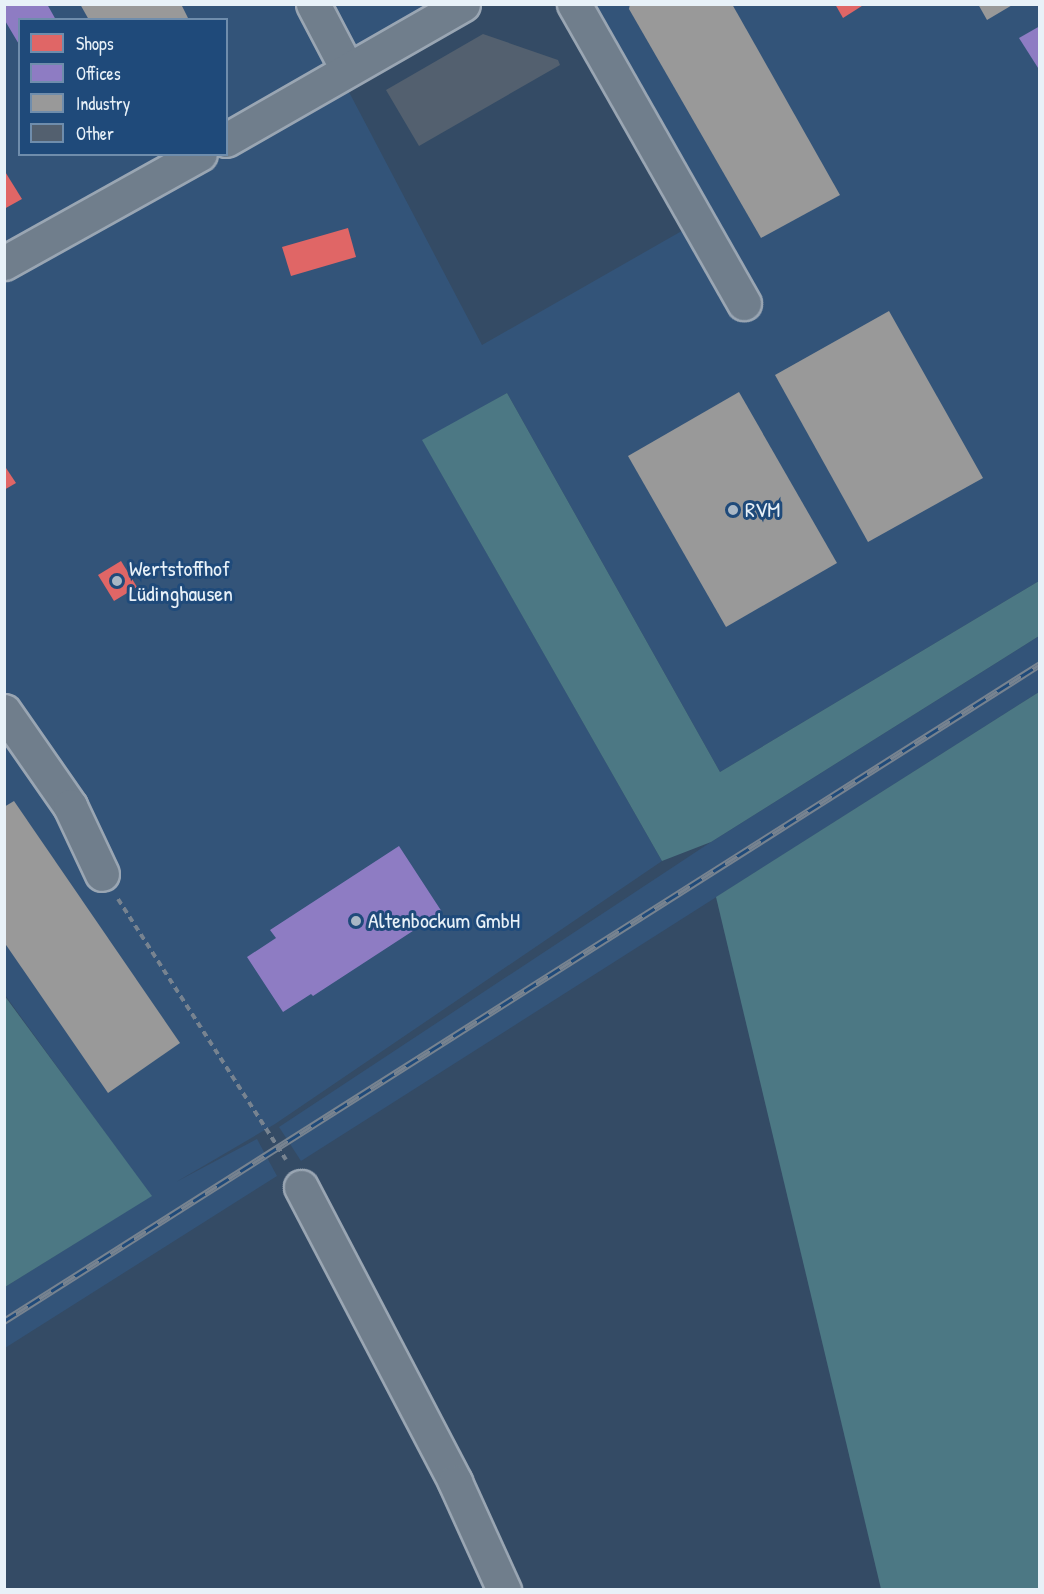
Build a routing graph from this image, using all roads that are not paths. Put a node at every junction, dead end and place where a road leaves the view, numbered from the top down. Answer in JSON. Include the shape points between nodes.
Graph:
{"nodes":[{"id":1,"x":313,"y":4,"type":"edge"},
{"id":2,"x":463,"y":4,"type":"edge"},
{"id":3,"x":574,"y":4,"type":"edge"},
{"id":4,"x":347,"y":69,"type":"junction"},
{"id":5,"x":228,"y":139,"type":"edge"},
{"id":6,"x":196,"y":156,"type":"edge"},
{"id":7,"x":4,"y":263,"type":"edge"},
{"id":8,"x":744,"y":303,"type":"dead end"},
{"id":9,"x":4,"y":711,"type":"edge"},
{"id":10,"x":102,"y":874,"type":"road end"},
{"id":11,"x":301,"y":1187,"type":"dead end"},
{"id":12,"x":504,"y":1590,"type":"edge"}],
"edges":[{"from":1,"to":4,"type":"street"},
{"from":2,"to":4,"type":"street"},
{"from":3,"to":8,"type":"street"},
{"from":4,"to":5,"type":"street"},
{"from":6,"to":7,"type":"street"},
{"from":9,"to":10,"type":"street","via":[[69,806]]},
{"from":11,"to":12,"type":"street","via":[[455,1482]]}]}
